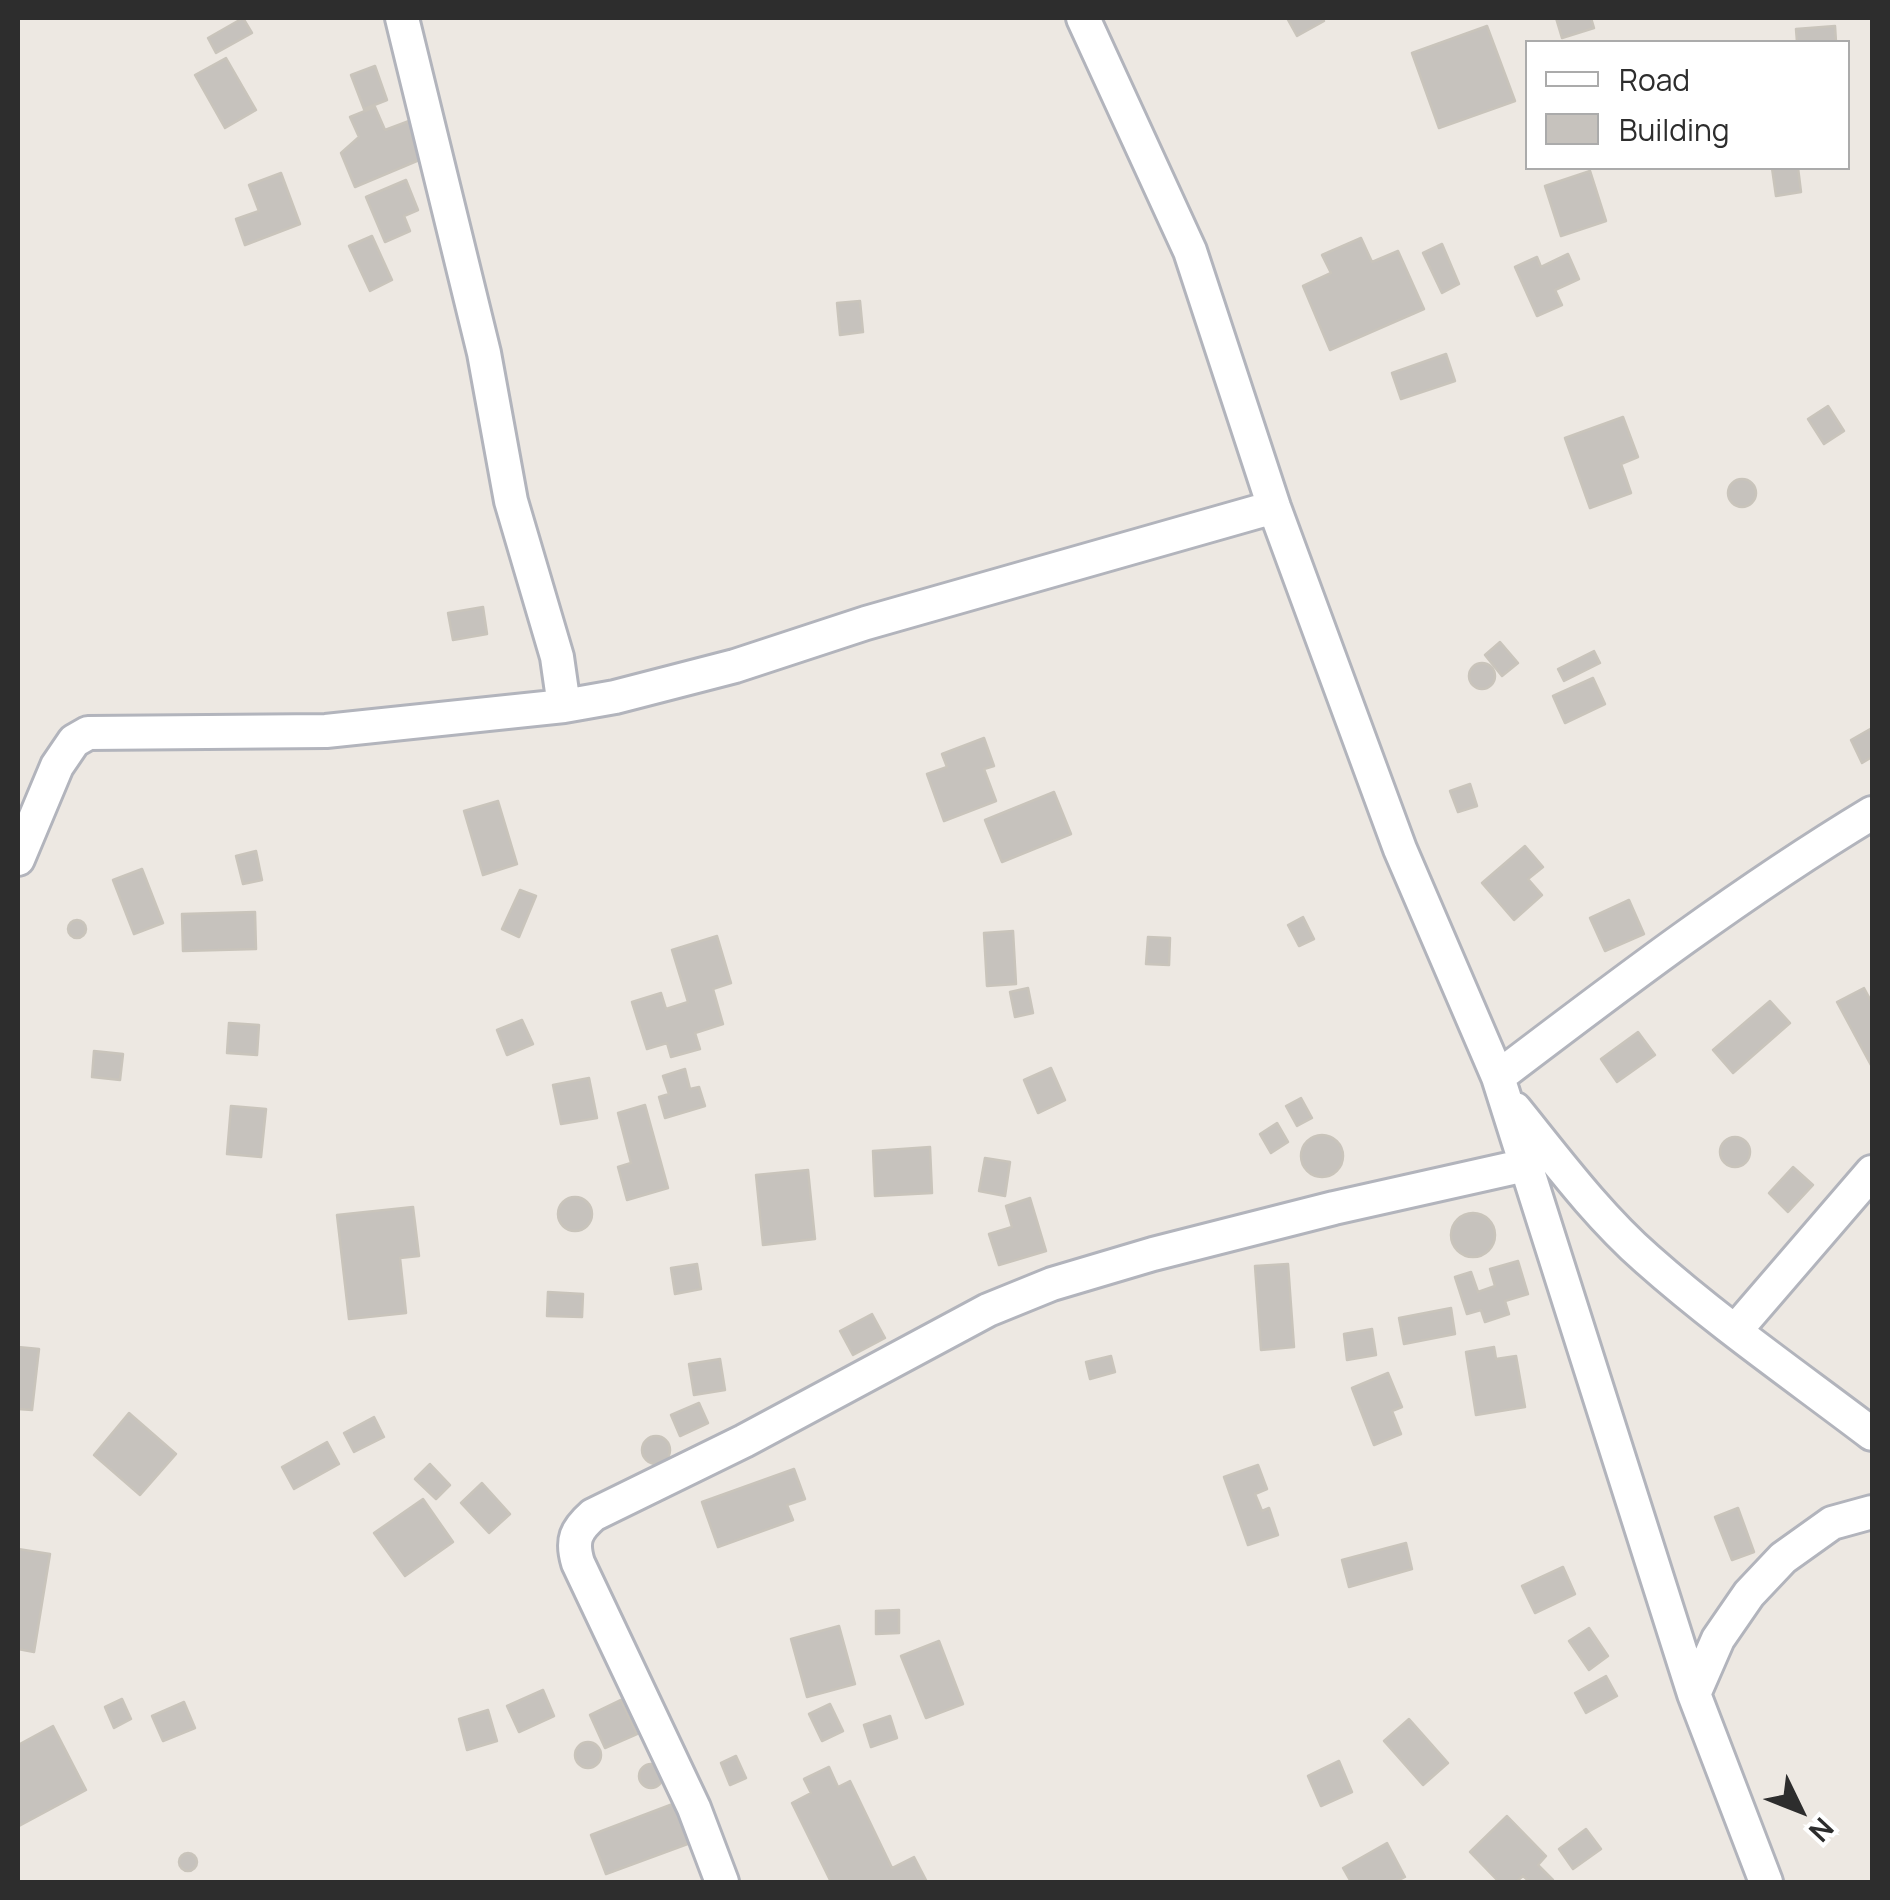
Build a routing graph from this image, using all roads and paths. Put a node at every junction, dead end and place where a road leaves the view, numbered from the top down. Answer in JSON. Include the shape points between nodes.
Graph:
{"nodes":[{"id":1,"x":402,"y":18,"type":"edge"},
{"id":2,"x":1083,"y":18,"type":"edge"},
{"id":3,"x":1274,"y":506,"type":"junction"},
{"id":4,"x":564,"y":706,"type":"junction"},
{"id":5,"x":1872,"y":814,"type":"edge"},
{"id":6,"x":18,"y":860,"type":"edge"},
{"id":7,"x":1499,"y":1084,"type":"junction"},
{"id":8,"x":1526,"y":1165,"type":"junction"},
{"id":9,"x":1872,"y":1172,"type":"edge"},
{"id":10,"x":1735,"y":1330,"type":"junction"},
{"id":11,"x":1872,"y":1434,"type":"edge"},
{"id":12,"x":1872,"y":1512,"type":"edge"},
{"id":13,"x":1694,"y":1694,"type":"junction"},
{"id":14,"x":722,"y":1882,"type":"edge"},
{"id":15,"x":1766,"y":1882,"type":"edge"}],
"edges":[{"from":1,"to":4,"type":"street"},
{"from":2,"to":3,"type":"street","via":[[1190,251]]},
{"from":3,"to":4,"type":"street","via":[[735,666]]},
{"from":3,"to":7,"type":"street","via":[[1400,849]]},
{"from":4,"to":6,"type":"street","via":[[326,731],[88,734],[74,741],[57,766]]},
{"from":5,"to":7,"type":"street","via":[[1662,952]]},
{"from":7,"to":8,"type":"street"},
{"from":7,"to":10,"type":"street","via":[[1593,1206],[1646,1259]]},
{"from":8,"to":13,"type":"street"},
{"from":8,"to":14,"type":"street","via":[[1052,1284],[970,1320],[579,1527],[578,1563]]},
{"from":9,"to":10,"type":"street"},
{"from":10,"to":11,"type":"street"},
{"from":12,"to":13,"type":"street","via":[[1832,1523],[1782,1558],[1718,1639]]},
{"from":13,"to":15,"type":"street"}]}
